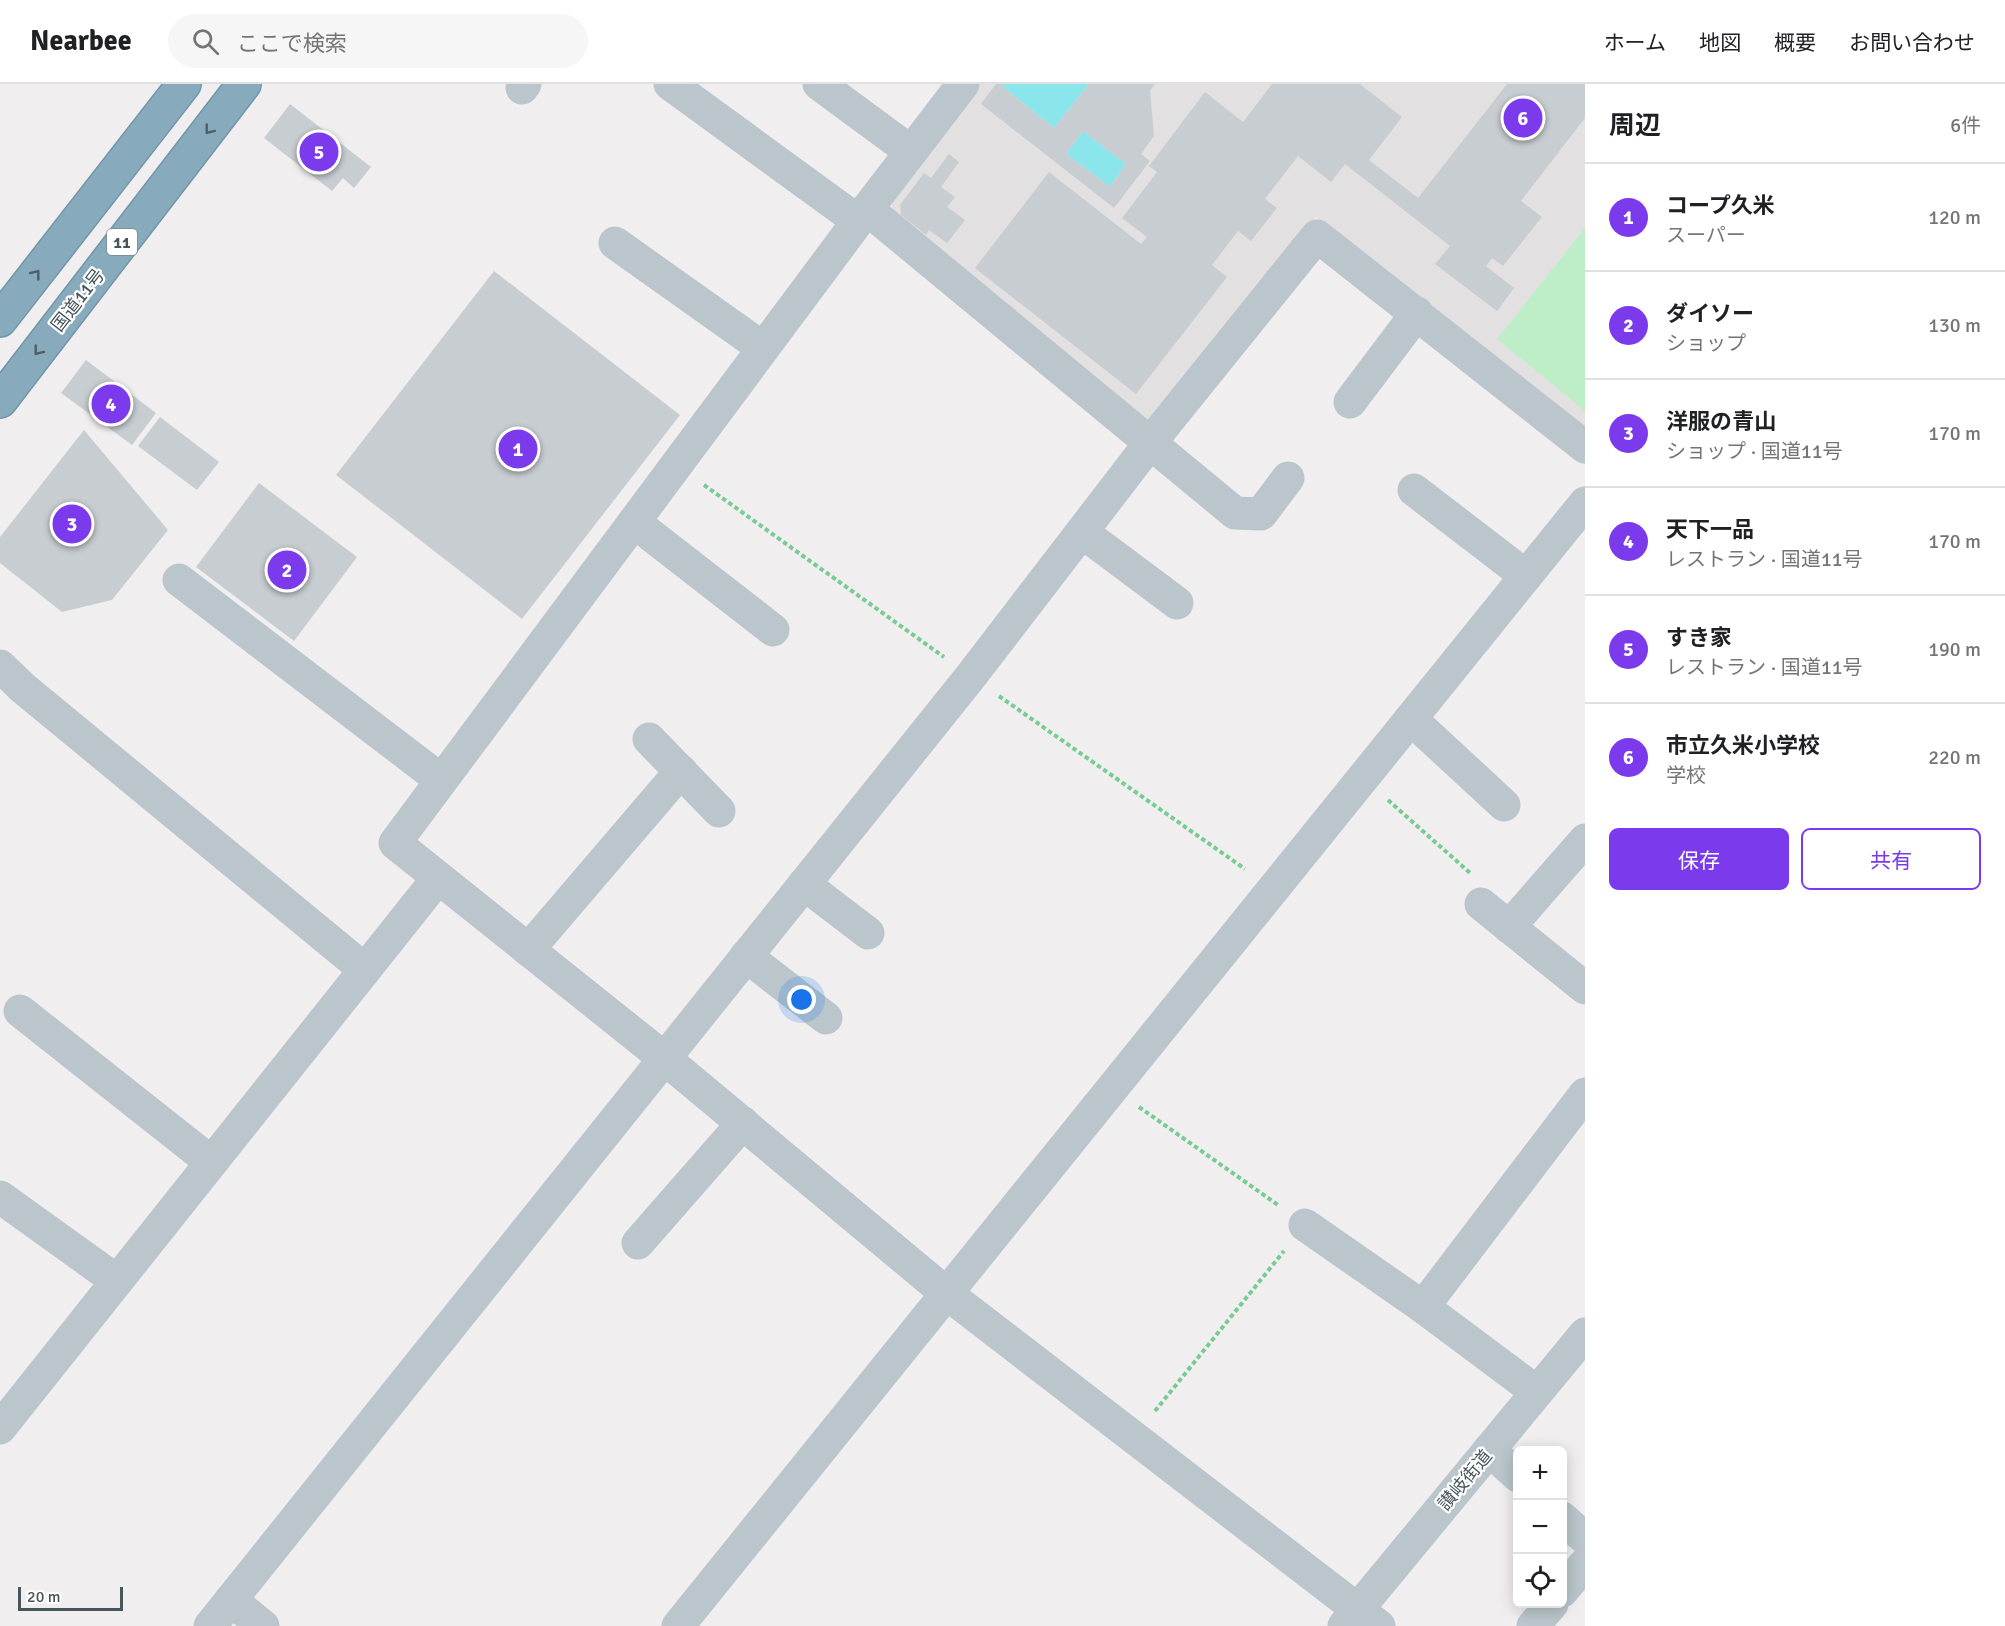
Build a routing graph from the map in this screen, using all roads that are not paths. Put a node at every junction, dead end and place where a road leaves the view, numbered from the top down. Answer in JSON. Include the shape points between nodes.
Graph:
{"nodes":[{"id":1,"x":184,"y":84,"type":"edge"},
{"id":2,"x":244,"y":84,"type":"edge"},
{"id":3,"x":670,"y":84,"type":"edge"},
{"id":4,"x":819,"y":84,"type":"edge"},
{"id":5,"x":963,"y":84,"type":"edge"},
{"id":6,"x":910,"y":151,"type":"junction"},
{"id":7,"x":862,"y":215,"type":"junction"},
{"id":8,"x":615,"y":243,"type":"dead end"},
{"id":9,"x":1417,"y":313,"type":"junction"},
{"id":10,"x":0,"y":320,"type":"edge"},
{"id":11,"x":763,"y":348,"type":"junction"},
{"id":12,"x":0,"y":401,"type":"edge"},
{"id":13,"x":1350,"y":402,"type":"dead end"},
{"id":14,"x":1150,"y":443,"type":"junction"},
{"id":15,"x":1585,"y":447,"type":"edge"},
{"id":16,"x":1288,"y":478,"type":"dead end"},
{"id":17,"x":1414,"y":490,"type":"dead end"},
{"id":18,"x":1585,"y":503,"type":"edge"},
{"id":19,"x":634,"y":522,"type":"junction"},
{"id":20,"x":1082,"y":532,"type":"junction"},
{"id":21,"x":1526,"y":576,"type":"junction"},
{"id":22,"x":179,"y":580,"type":"dead end"},
{"id":23,"x":1177,"y":603,"type":"dead end"},
{"id":24,"x":773,"y":630,"type":"dead end"},
{"id":25,"x":0,"y":666,"type":"edge"},
{"id":26,"x":1411,"y":719,"type":"junction"},
{"id":27,"x":650,"y":739,"type":"dead end"},
{"id":28,"x":681,"y":771,"type":"junction"},
{"id":29,"x":441,"y":780,"type":"junction"},
{"id":30,"x":1504,"y":804,"type":"dead end"},
{"id":31,"x":719,"y":811,"type":"dead end"},
{"id":32,"x":1585,"y":840,"type":"edge"},
{"id":33,"x":438,"y":878,"type":"junction"},
{"id":34,"x":804,"y":884,"type":"junction"},
{"id":35,"x":1480,"y":904,"type":"road end"},
{"id":36,"x":1509,"y":927,"type":"junction"},
{"id":37,"x":868,"y":933,"type":"dead end"},
{"id":38,"x":528,"y":950,"type":"junction"},
{"id":39,"x":746,"y":956,"type":"junction"},
{"id":40,"x":364,"y":969,"type":"junction"},
{"id":41,"x":1585,"y":988,"type":"edge"},
{"id":42,"x":20,"y":1011,"type":"dead end"},
{"id":43,"x":826,"y":1018,"type":"dead end"},
{"id":44,"x":664,"y":1058,"type":"junction"},
{"id":45,"x":1585,"y":1094,"type":"edge"},
{"id":46,"x":743,"y":1123,"type":"junction"},
{"id":47,"x":211,"y":1162,"type":"junction"},
{"id":48,"x":0,"y":1197,"type":"edge"},
{"id":49,"x":1305,"y":1225,"type":"road end"},
{"id":50,"x":638,"y":1243,"type":"dead end"},
{"id":51,"x":117,"y":1281,"type":"junction"},
{"id":52,"x":946,"y":1293,"type":"junction"},
{"id":53,"x":1424,"y":1307,"type":"junction"},
{"id":54,"x":1585,"y":1334,"type":"edge"},
{"id":55,"x":1537,"y":1392,"type":"junction"},
{"id":56,"x":0,"y":1428,"type":"edge"},
{"id":57,"x":1489,"y":1450,"type":"junction"},
{"id":58,"x":1513,"y":1472,"type":"edge"},
{"id":59,"x":1567,"y":1522,"type":"edge"},
{"id":60,"x":1585,"y":1538,"type":"edge"},
{"id":61,"x":1585,"y":1564,"type":"edge"},
{"id":62,"x":1567,"y":1586,"type":"edge"},
{"id":63,"x":231,"y":1600,"type":"junction"},
{"id":64,"x":1549,"y":1608,"type":"edge"},
{"id":65,"x":1360,"y":1620,"type":"edge"},
{"id":66,"x":210,"y":1626,"type":"edge"},
{"id":67,"x":263,"y":1626,"type":"edge"},
{"id":68,"x":678,"y":1626,"type":"edge"},
{"id":69,"x":1533,"y":1626,"type":"edge"}],
"edges":[{"from":10,"to":1,"type":"highway","one_way":true},
{"from":2,"to":12,"type":"highway","name":"国道11号","number":"11","one_way":true},
{"from":3,"to":7,"type":"street"},
{"from":4,"to":6,"type":"street"},
{"from":5,"to":6,"type":"street"},
{"from":6,"to":7,"type":"street"},
{"from":7,"to":11,"type":"street"},
{"from":7,"to":14,"type":"street"},
{"from":8,"to":11,"type":"street"},
{"from":9,"to":13,"type":"street"},
{"from":9,"to":14,"type":"street","via":[[1317,236]]},
{"from":9,"to":15,"type":"street"},
{"from":11,"to":19,"type":"street"},
{"from":14,"to":16,"type":"street","via":[[1235,513],[1261,514]]},
{"from":14,"to":20,"type":"street"},
{"from":17,"to":21,"type":"street"},
{"from":18,"to":21,"type":"street"},
{"from":19,"to":24,"type":"street"},
{"from":19,"to":29,"type":"street"},
{"from":20,"to":23,"type":"street"},
{"from":20,"to":34,"type":"street"},
{"from":21,"to":26,"type":"street"},
{"from":22,"to":29,"type":"street"},
{"from":25,"to":40,"type":"street"},
{"from":26,"to":30,"type":"street"},
{"from":26,"to":52,"type":"street"},
{"from":27,"to":28,"type":"street"},
{"from":28,"to":31,"type":"street"},
{"from":28,"to":38,"type":"street"},
{"from":29,"to":33,"type":"street","via":[[395,843]]},
{"from":32,"to":36,"type":"street"},
{"from":33,"to":38,"type":"street"},
{"from":33,"to":40,"type":"street"},
{"from":34,"to":37,"type":"street"},
{"from":34,"to":39,"type":"street"},
{"from":35,"to":36,"type":"street"},
{"from":36,"to":41,"type":"street"},
{"from":38,"to":44,"type":"street"},
{"from":39,"to":43,"type":"street"},
{"from":39,"to":44,"type":"street"},
{"from":40,"to":47,"type":"street"},
{"from":42,"to":47,"type":"street"},
{"from":44,"to":46,"type":"street"},
{"from":44,"to":63,"type":"street"},
{"from":45,"to":53,"type":"street"},
{"from":46,"to":50,"type":"street"},
{"from":46,"to":52,"type":"street"},
{"from":47,"to":51,"type":"street"},
{"from":48,"to":51,"type":"street"},
{"from":49,"to":53,"type":"street"},
{"from":51,"to":56,"type":"street"},
{"from":52,"to":65,"type":"street","via":[[1134,1437]]},
{"from":52,"to":68,"type":"street"},
{"from":53,"to":55,"type":"street"},
{"from":54,"to":55,"type":"street","name":"讃岐街道"},
{"from":55,"to":57,"type":"street","name":"讃岐街道"},
{"from":57,"to":58,"type":"street"},
{"from":57,"to":65,"type":"street","name":"讃岐街道"},
{"from":59,"to":60,"type":"street"},
{"from":61,"to":62,"type":"street"},
{"from":63,"to":66,"type":"street"},
{"from":63,"to":67,"type":"street"},
{"from":64,"to":69,"type":"street"}]}
